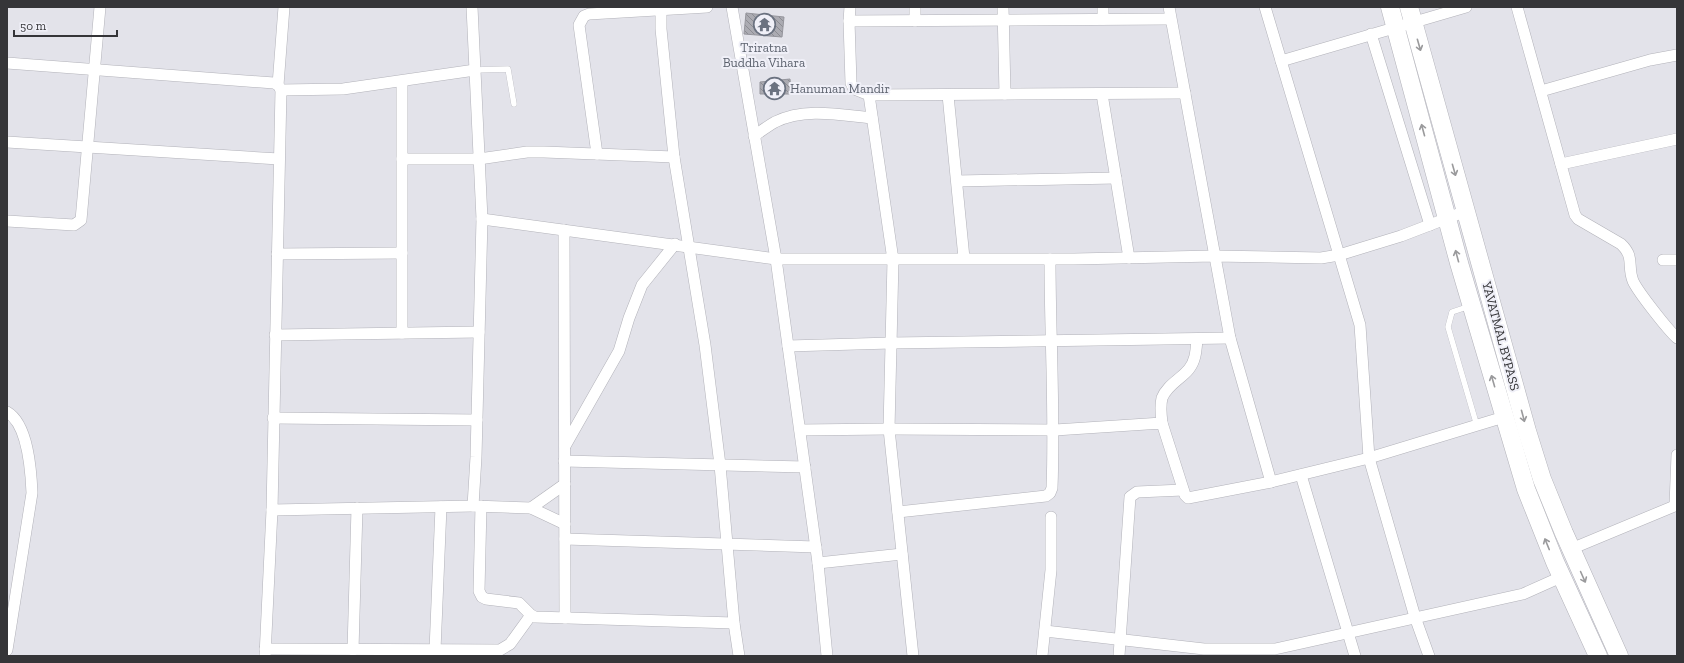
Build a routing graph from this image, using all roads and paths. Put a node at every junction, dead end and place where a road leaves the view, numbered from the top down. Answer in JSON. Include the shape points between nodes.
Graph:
{"nodes":[{"id":1,"x":100,"y":7,"type":"edge"},
{"id":2,"x":280,"y":7,"type":"edge"},
{"id":3,"x":472,"y":7,"type":"edge"},
{"id":4,"x":707,"y":7,"type":"edge"},
{"id":5,"x":732,"y":7,"type":"edge"},
{"id":6,"x":850,"y":7,"type":"edge"},
{"id":7,"x":915,"y":7,"type":"edge"},
{"id":8,"x":1003,"y":7,"type":"edge"},
{"id":9,"x":1103,"y":7,"type":"edge"},
{"id":10,"x":1169,"y":7,"type":"edge"},
{"id":11,"x":1265,"y":7,"type":"edge"},
{"id":12,"x":1390,"y":7,"type":"edge"},
{"id":13,"x":1466,"y":7,"type":"edge"},
{"id":14,"x":1518,"y":7,"type":"edge"},
{"id":15,"x":661,"y":9,"type":"edge"},
{"id":16,"x":1411,"y":14,"type":"edge"},
{"id":17,"x":1103,"y":19,"type":"junction"},
{"id":18,"x":1170,"y":19,"type":"junction"},
{"id":19,"x":915,"y":20,"type":"junction"},
{"id":20,"x":1003,"y":20,"type":"junction"},
{"id":21,"x":848,"y":21,"type":"junction"},
{"id":22,"x":1395,"y":27,"type":"junction"},
{"id":23,"x":1371,"y":34,"type":"junction"},
{"id":24,"x":1677,"y":54,"type":"edge"},
{"id":25,"x":1281,"y":61,"type":"junction"},
{"id":26,"x":7,"y":63,"type":"edge"},
{"id":27,"x":95,"y":70,"type":"junction"},
{"id":28,"x":475,"y":70,"type":"junction"},
{"id":29,"x":402,"y":81,"type":"junction"},
{"id":30,"x":279,"y":88,"type":"junction"},
{"id":31,"x":1541,"y":91,"type":"junction"},
{"id":32,"x":1185,"y":93,"type":"junction"},
{"id":33,"x":948,"y":94,"type":"junction"},
{"id":34,"x":1005,"y":94,"type":"junction"},
{"id":35,"x":1102,"y":94,"type":"junction"},
{"id":36,"x":869,"y":95,"type":"junction"},
{"id":37,"x":514,"y":104,"type":"dead end"},
{"id":38,"x":872,"y":118,"type":"junction"},
{"id":39,"x":754,"y":136,"type":"junction"},
{"id":40,"x":1677,"y":139,"type":"edge"},
{"id":41,"x":7,"y":142,"type":"edge"},
{"id":42,"x":87,"y":148,"type":"junction"},
{"id":43,"x":597,"y":154,"type":"junction"},
{"id":44,"x":674,"y":157,"type":"junction"},
{"id":45,"x":279,"y":159,"type":"junction"},
{"id":46,"x":402,"y":159,"type":"junction"},
{"id":47,"x":479,"y":159,"type":"junction"},
{"id":48,"x":1561,"y":164,"type":"junction"},
{"id":49,"x":1116,"y":178,"type":"junction"},
{"id":50,"x":957,"y":181,"type":"junction"},
{"id":51,"x":1466,"y":211,"type":"junction"},
{"id":52,"x":1447,"y":218,"type":"junction"},
{"id":53,"x":482,"y":219,"type":"junction"},
{"id":54,"x":7,"y":221,"type":"edge"},
{"id":55,"x":1430,"y":226,"type":"junction"},
{"id":56,"x":564,"y":230,"type":"junction"},
{"id":57,"x":674,"y":244,"type":"junction"},
{"id":58,"x":688,"y":246,"type":"junction"},
{"id":59,"x":402,"y":253,"type":"junction"},
{"id":60,"x":277,"y":254,"type":"junction"},
{"id":61,"x":1339,"y":255,"type":"junction"},
{"id":62,"x":1214,"y":256,"type":"junction"},
{"id":63,"x":964,"y":258,"type":"junction"},
{"id":64,"x":1129,"y":258,"type":"junction"},
{"id":65,"x":776,"y":259,"type":"junction"},
{"id":66,"x":1050,"y":259,"type":"junction"},
{"id":67,"x":893,"y":260,"type":"junction"},
{"id":68,"x":1663,"y":260,"type":"dead end"},
{"id":69,"x":1677,"y":260,"type":"edge"},
{"id":70,"x":1471,"y":305,"type":"junction"},
{"id":71,"x":479,"y":332,"type":"junction"},
{"id":72,"x":402,"y":333,"type":"junction"},
{"id":73,"x":275,"y":335,"type":"junction"},
{"id":74,"x":1230,"y":338,"type":"junction"},
{"id":75,"x":1677,"y":338,"type":"edge"},
{"id":76,"x":1197,"y":339,"type":"junction"},
{"id":77,"x":1050,"y":341,"type":"junction"},
{"id":78,"x":891,"y":342,"type":"junction"},
{"id":79,"x":788,"y":346,"type":"junction"},
{"id":80,"x":7,"y":412,"type":"edge"},
{"id":81,"x":1504,"y":417,"type":"junction"},
{"id":82,"x":273,"y":418,"type":"junction"},
{"id":83,"x":477,"y":420,"type":"junction"},
{"id":84,"x":1162,"y":423,"type":"junction"},
{"id":85,"x":1477,"y":426,"type":"junction"},
{"id":86,"x":889,"y":429,"type":"junction"},
{"id":87,"x":800,"y":430,"type":"junction"},
{"id":88,"x":1055,"y":430,"type":"junction"},
{"id":89,"x":565,"y":446,"type":"junction"},
{"id":90,"x":1677,"y":455,"type":"edge"},
{"id":91,"x":1368,"y":458,"type":"junction"},
{"id":92,"x":564,"y":461,"type":"junction"},
{"id":93,"x":720,"y":465,"type":"junction"},
{"id":94,"x":805,"y":467,"type":"junction"},
{"id":95,"x":1301,"y":474,"type":"junction"},
{"id":96,"x":1271,"y":482,"type":"junction"},
{"id":97,"x":565,"y":484,"type":"junction"},
{"id":98,"x":1183,"y":490,"type":"junction"},
{"id":99,"x":1676,"y":505,"type":"edge"},
{"id":100,"x":441,"y":506,"type":"junction"},
{"id":101,"x":477,"y":506,"type":"junction"},
{"id":102,"x":357,"y":508,"type":"junction"},
{"id":103,"x":532,"y":508,"type":"junction"},
{"id":104,"x":272,"y":510,"type":"junction"},
{"id":105,"x":898,"y":512,"type":"junction"},
{"id":106,"x":1051,"y":517,"type":"dead end"},
{"id":107,"x":565,"y":524,"type":"junction"},
{"id":108,"x":565,"y":539,"type":"junction"},
{"id":109,"x":727,"y":545,"type":"junction"},
{"id":110,"x":816,"y":547,"type":"junction"},
{"id":111,"x":1571,"y":549,"type":"junction"},
{"id":112,"x":902,"y":554,"type":"junction"},
{"id":113,"x":818,"y":563,"type":"junction"},
{"id":114,"x":1561,"y":577,"type":"junction"},
{"id":115,"x":531,"y":615,"type":"junction"},
{"id":116,"x":1415,"y":617,"type":"junction"},
{"id":117,"x":564,"y":618,"type":"junction"},
{"id":118,"x":734,"y":623,"type":"junction"},
{"id":119,"x":1045,"y":631,"type":"junction"},
{"id":120,"x":1347,"y":632,"type":"junction"},
{"id":121,"x":1121,"y":640,"type":"junction"},
{"id":122,"x":7,"y":650,"type":"edge"},
{"id":123,"x":353,"y":650,"type":"junction"},
{"id":124,"x":435,"y":650,"type":"junction"},
{"id":125,"x":265,"y":653,"type":"edge"},
{"id":126,"x":1204,"y":653,"type":"edge"},
{"id":127,"x":739,"y":656,"type":"edge"},
{"id":128,"x":828,"y":656,"type":"edge"},
{"id":129,"x":913,"y":656,"type":"edge"},
{"id":130,"x":1042,"y":656,"type":"edge"},
{"id":131,"x":1119,"y":656,"type":"edge"},
{"id":132,"x":1355,"y":656,"type":"edge"},
{"id":133,"x":1429,"y":656,"type":"edge"},
{"id":134,"x":1598,"y":656,"type":"edge"},
{"id":135,"x":1619,"y":656,"type":"edge"}],
"edges":[{"from":1,"to":27,"type":"street"},
{"from":2,"to":30,"type":"street"},
{"from":3,"to":28,"type":"street"},
{"from":4,"to":15,"type":"street"},
{"from":5,"to":39,"type":"street"},
{"from":6,"to":21,"type":"street"},
{"from":7,"to":19,"type":"street"},
{"from":8,"to":20,"type":"street"},
{"from":9,"to":17,"type":"street"},
{"from":10,"to":18,"type":"street"},
{"from":11,"to":25,"type":"street"},
{"from":12,"to":22,"type":"main road","name":"YAVATMAL BYPASS"},
{"from":13,"to":16,"type":"street"},
{"from":14,"to":31,"type":"street"},
{"from":15,"to":43,"type":"street","via":[[589,14],[580,20]]},
{"from":15,"to":44,"type":"street"},
{"from":16,"to":22,"type":"street"},
{"from":16,"to":51,"type":"main road","name":"YAVATMAL BYPASS","one_way":true},
{"from":17,"to":18,"type":"street"},
{"from":17,"to":20,"type":"street"},
{"from":18,"to":32,"type":"street"},
{"from":19,"to":20,"type":"street"},
{"from":19,"to":21,"type":"street"},
{"from":20,"to":34,"type":"street"},
{"from":21,"to":36,"type":"street","via":[[852,83],[854,89]]},
{"from":22,"to":23,"type":"street"},
{"from":52,"to":22,"type":"main road","name":"YAVATMAL BYPASS","one_way":true},
{"from":23,"to":25,"type":"street"},
{"from":23,"to":55,"type":"street"},
{"from":24,"to":31,"type":"street"},
{"from":25,"to":61,"type":"street"},
{"from":26,"to":27,"type":"street"},
{"from":27,"to":30,"type":"street","via":[[274,83]]},
{"from":27,"to":42,"type":"street"},
{"from":28,"to":29,"type":"street"},
{"from":28,"to":37,"type":"lane","via":[[508,69]]},
{"from":28,"to":47,"type":"street"},
{"from":29,"to":30,"type":"street","via":[[331,90]]},
{"from":29,"to":46,"type":"street"},
{"from":30,"to":45,"type":"street"},
{"from":31,"to":48,"type":"street"},
{"from":32,"to":35,"type":"street"},
{"from":32,"to":62,"type":"street"},
{"from":33,"to":34,"type":"street"},
{"from":33,"to":36,"type":"street"},
{"from":33,"to":50,"type":"street"},
{"from":34,"to":35,"type":"street"},
{"from":35,"to":49,"type":"street"},
{"from":36,"to":38,"type":"street"},
{"from":38,"to":39,"type":"street","via":[[818,113],[797,115],[776,122]]},
{"from":38,"to":67,"type":"street"},
{"from":39,"to":65,"type":"street"},
{"from":40,"to":48,"type":"street"},
{"from":41,"to":42,"type":"street"},
{"from":42,"to":45,"type":"street"},
{"from":42,"to":54,"type":"street","via":[[81,220],[78,223],[74,225]]},
{"from":43,"to":44,"type":"street"},
{"from":43,"to":47,"type":"street","via":[[527,152]]},
{"from":44,"to":58,"type":"street"},
{"from":45,"to":60,"type":"street"},
{"from":46,"to":47,"type":"street"},
{"from":46,"to":59,"type":"street"},
{"from":47,"to":53,"type":"street"},
{"from":48,"to":75,"type":"street","via":[[1574,215],[1626,249],[1631,260],[1633,282]]},
{"from":49,"to":50,"type":"street"},
{"from":49,"to":64,"type":"street"},
{"from":50,"to":63,"type":"street"},
{"from":51,"to":52,"type":"street"},
{"from":51,"to":111,"type":"main road","name":"YAVATMAL BYPASS","one_way":true,"via":[[1527,431],[1542,479]]},
{"from":52,"to":55,"type":"street"},
{"from":70,"to":52,"type":"main road","name":"YAVATMAL BYPASS","one_way":true},
{"from":53,"to":56,"type":"street"},
{"from":53,"to":71,"type":"street"},
{"from":55,"to":61,"type":"street"},
{"from":56,"to":57,"type":"street"},
{"from":56,"to":89,"type":"street"},
{"from":57,"to":58,"type":"street"},
{"from":57,"to":89,"type":"street","via":[[642,285],[619,351]]},
{"from":58,"to":65,"type":"street"},
{"from":58,"to":93,"type":"street","via":[[705,345]]},
{"from":59,"to":60,"type":"street"},
{"from":59,"to":72,"type":"street"},
{"from":60,"to":73,"type":"street"},
{"from":61,"to":62,"type":"street","via":[[1321,258]]},
{"from":61,"to":91,"type":"street","via":[[1360,325]]},
{"from":62,"to":64,"type":"street"},
{"from":62,"to":74,"type":"street"},
{"from":63,"to":66,"type":"street"},
{"from":63,"to":67,"type":"street"},
{"from":64,"to":66,"type":"street"},
{"from":65,"to":67,"type":"street"},
{"from":65,"to":79,"type":"street"},
{"from":66,"to":77,"type":"street"},
{"from":67,"to":78,"type":"street"},
{"from":68,"to":69,"type":"street"},
{"from":81,"to":70,"type":"main road","name":"YAVATMAL BYPASS","one_way":true},
{"from":70,"to":85,"type":"lane","via":[[1452,312],[1448,327]]},
{"from":71,"to":72,"type":"street"},
{"from":71,"to":83,"type":"street"},
{"from":72,"to":73,"type":"street"},
{"from":73,"to":82,"type":"street"},
{"from":74,"to":76,"type":"street"},
{"from":74,"to":96,"type":"street"},
{"from":76,"to":77,"type":"street"},
{"from":76,"to":84,"type":"street","via":[[1192,364],[1166,391],[1162,399]]},
{"from":77,"to":78,"type":"street"},
{"from":77,"to":88,"type":"street"},
{"from":78,"to":79,"type":"street"},
{"from":78,"to":86,"type":"street"},
{"from":79,"to":87,"type":"street"},
{"from":80,"to":122,"type":"street","via":[[18,422],[24,440],[31,472],[32,492]]},
{"from":81,"to":85,"type":"street"},
{"from":114,"to":81,"type":"main road","name":"YAVATMAL BYPASS","one_way":true,"via":[[1526,489]]},
{"from":82,"to":83,"type":"street"},
{"from":82,"to":104,"type":"street"},
{"from":83,"to":101,"type":"street"},
{"from":84,"to":88,"type":"street"},
{"from":84,"to":98,"type":"street"},
{"from":85,"to":91,"type":"street"},
{"from":86,"to":87,"type":"street"},
{"from":86,"to":88,"type":"street"},
{"from":86,"to":105,"type":"street"},
{"from":87,"to":94,"type":"street"},
{"from":88,"to":105,"type":"street","via":[[1052,488],[1046,496]]},
{"from":89,"to":92,"type":"street"},
{"from":90,"to":99,"type":"street"},
{"from":91,"to":95,"type":"street"},
{"from":91,"to":116,"type":"street"},
{"from":92,"to":93,"type":"street"},
{"from":92,"to":97,"type":"street"},
{"from":93,"to":94,"type":"street"},
{"from":93,"to":109,"type":"street"},
{"from":94,"to":110,"type":"street"},
{"from":95,"to":96,"type":"street"},
{"from":95,"to":120,"type":"street"},
{"from":96,"to":98,"type":"street","via":[[1193,498],[1188,498]]},
{"from":97,"to":103,"type":"street"},
{"from":97,"to":107,"type":"street"},
{"from":98,"to":121,"type":"street","via":[[1136,492],[1130,497]]},
{"from":99,"to":111,"type":"street"},
{"from":100,"to":101,"type":"street"},
{"from":100,"to":102,"type":"street"},
{"from":100,"to":124,"type":"street"},
{"from":101,"to":103,"type":"street"},
{"from":101,"to":115,"type":"street","via":[[479,590],[482,597],[519,603]]},
{"from":102,"to":104,"type":"street"},
{"from":102,"to":123,"type":"street"},
{"from":103,"to":107,"type":"street"},
{"from":104,"to":125,"type":"street"},
{"from":105,"to":112,"type":"street"},
{"from":106,"to":119,"type":"street","via":[[1051,570]]},
{"from":107,"to":108,"type":"street"},
{"from":108,"to":109,"type":"street"},
{"from":108,"to":117,"type":"street"},
{"from":109,"to":110,"type":"street"},
{"from":109,"to":118,"type":"street"},
{"from":110,"to":113,"type":"street"},
{"from":111,"to":135,"type":"main road","name":"YAVATMAL BYPASS","one_way":true},
{"from":112,"to":113,"type":"street"},
{"from":112,"to":129,"type":"street"},
{"from":113,"to":128,"type":"street"},
{"from":114,"to":116,"type":"street","via":[[1523,594]]},
{"from":114,"to":134,"type":"main road","name":"YAVATMAL BYPASS"},
{"from":115,"to":117,"type":"street"},
{"from":115,"to":124,"type":"street","via":[[505,648],[500,650]]},
{"from":116,"to":120,"type":"street"},
{"from":116,"to":133,"type":"street"},
{"from":117,"to":118,"type":"street"},
{"from":118,"to":127,"type":"street"},
{"from":119,"to":121,"type":"street"},
{"from":119,"to":130,"type":"street"},
{"from":120,"to":126,"type":"street","via":[[1275,649]]},
{"from":120,"to":132,"type":"street"},
{"from":121,"to":126,"type":"street"},
{"from":121,"to":131,"type":"street"},
{"from":123,"to":124,"type":"street"},
{"from":123,"to":125,"type":"street"}]}
